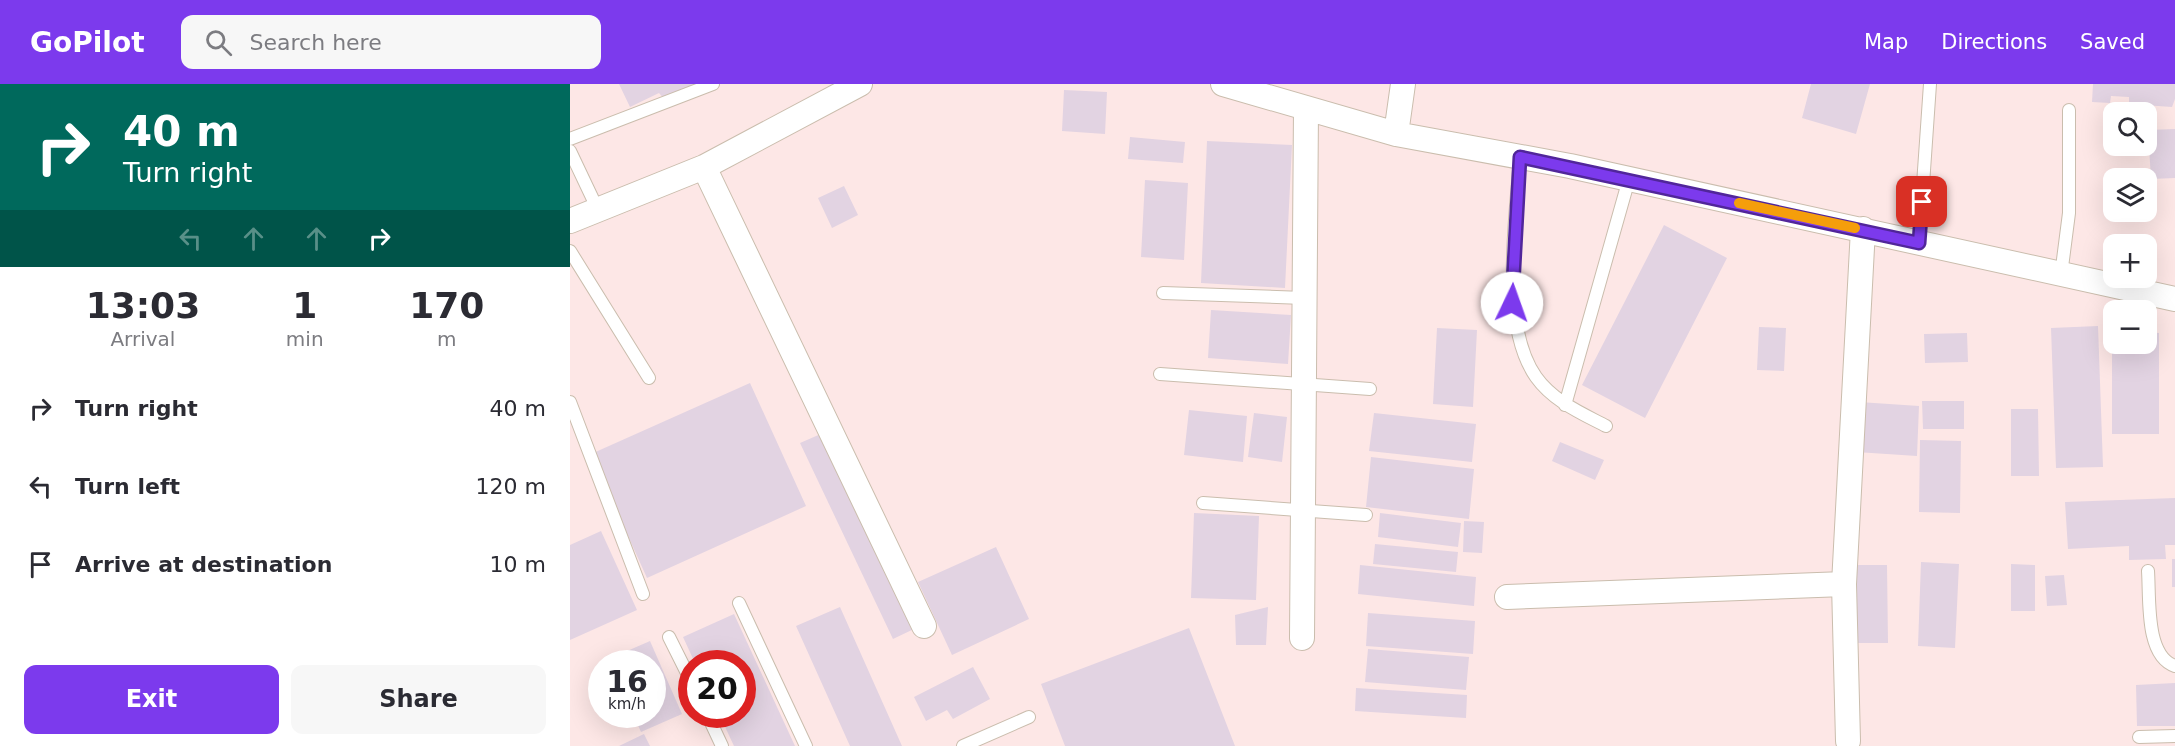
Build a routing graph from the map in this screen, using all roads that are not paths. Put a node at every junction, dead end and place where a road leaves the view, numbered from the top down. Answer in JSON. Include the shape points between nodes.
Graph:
{"nodes":[{"id":1,"x":713,"y":84,"type":"edge"},
{"id":2,"x":860,"y":84,"type":"edge"},
{"id":3,"x":1223,"y":84,"type":"edge"},
{"id":4,"x":1402,"y":84,"type":"edge"},
{"id":5,"x":1930,"y":84,"type":"edge"},
{"id":6,"x":1306,"y":110,"type":"junction"},
{"id":7,"x":2069,"y":110,"type":"dead end"},
{"id":8,"x":1395,"y":134,"type":"junction"},
{"id":9,"x":570,"y":139,"type":"edge"},
{"id":10,"x":570,"y":151,"type":"edge"},
{"id":11,"x":1520,"y":157,"type":"junction"},
{"id":12,"x":704,"y":167,"type":"junction"},
{"id":13,"x":1629,"y":179,"type":"junction"},
{"id":14,"x":598,"y":210,"type":"junction"},
{"id":15,"x":570,"y":222,"type":"edge"},
{"id":16,"x":1863,"y":229,"type":"junction"},
{"id":17,"x":1919,"y":243,"type":"junction"},
{"id":18,"x":570,"y":251,"type":"edge"},
{"id":19,"x":575,"y":272,"type":"edge"},
{"id":20,"x":2061,"y":275,"type":"junction"},
{"id":21,"x":1163,"y":293,"type":"dead end"},
{"id":22,"x":1304,"y":298,"type":"junction"},
{"id":23,"x":2175,"y":299,"type":"edge"},
{"id":24,"x":1160,"y":374,"type":"dead end"},
{"id":25,"x":649,"y":378,"type":"dead end"},
{"id":26,"x":1303,"y":383,"type":"junction"},
{"id":27,"x":1370,"y":389,"type":"dead end"},
{"id":28,"x":570,"y":402,"type":"edge"},
{"id":29,"x":1565,"y":405,"type":"junction"},
{"id":30,"x":1606,"y":426,"type":"dead end"},
{"id":31,"x":1203,"y":503,"type":"dead end"},
{"id":32,"x":1302,"y":510,"type":"junction"},
{"id":33,"x":1366,"y":515,"type":"dead end"},
{"id":34,"x":2148,"y":571,"type":"dead end"},
{"id":35,"x":1844,"y":584,"type":"junction"},
{"id":36,"x":643,"y":594,"type":"dead end"},
{"id":37,"x":1506,"y":597,"type":"dead end"},
{"id":38,"x":739,"y":603,"type":"dead end"},
{"id":39,"x":924,"y":626,"type":"dead end"},
{"id":40,"x":669,"y":637,"type":"dead end"},
{"id":41,"x":1302,"y":638,"type":"dead end"},
{"id":42,"x":678,"y":655,"type":"edge"},
{"id":43,"x":2175,"y":666,"type":"edge"},
{"id":44,"x":1029,"y":717,"type":"dead end"},
{"id":45,"x":714,"y":728,"type":"edge"},
{"id":46,"x":2175,"y":736,"type":"edge"},
{"id":47,"x":2139,"y":737,"type":"dead end"},
{"id":48,"x":1848,"y":741,"type":"dead end"},
{"id":49,"x":722,"y":746,"type":"edge"},
{"id":50,"x":806,"y":746,"type":"edge"},
{"id":51,"x":963,"y":746,"type":"edge"}],
"edges":[{"from":1,"to":9,"type":"lane"},
{"from":2,"to":12,"type":"street"},
{"from":3,"to":6,"type":"street"},
{"from":4,"to":8,"type":"street"},
{"from":5,"to":17,"type":"lane"},
{"from":6,"to":8,"type":"street"},
{"from":6,"to":22,"type":"street"},
{"from":7,"to":20,"type":"lane","via":[[2069,213]]},
{"from":8,"to":11,"type":"street"},
{"from":10,"to":14,"type":"lane"},
{"from":11,"to":13,"type":"street"},
{"from":11,"to":29,"type":"lane","via":[[1512,303],[1536,376]]},
{"from":12,"to":14,"type":"street"},
{"from":12,"to":39,"type":"street"},
{"from":13,"to":16,"type":"street"},
{"from":13,"to":29,"type":"lane"},
{"from":14,"to":15,"type":"street"},
{"from":16,"to":17,"type":"street"},
{"from":16,"to":35,"type":"street"},
{"from":17,"to":20,"type":"street"},
{"from":18,"to":19,"type":"lane"},
{"from":19,"to":25,"type":"lane"},
{"from":20,"to":23,"type":"street"},
{"from":21,"to":22,"type":"lane"},
{"from":22,"to":26,"type":"street"},
{"from":24,"to":26,"type":"lane"},
{"from":26,"to":27,"type":"lane"},
{"from":26,"to":32,"type":"street"},
{"from":28,"to":36,"type":"lane"},
{"from":29,"to":30,"type":"lane"},
{"from":31,"to":32,"type":"lane"},
{"from":32,"to":33,"type":"lane"},
{"from":32,"to":41,"type":"street"},
{"from":34,"to":43,"type":"lane","via":[[2154,645],[2161,658]]},
{"from":35,"to":37,"type":"street"},
{"from":35,"to":48,"type":"street"},
{"from":38,"to":50,"type":"lane"},
{"from":40,"to":42,"type":"lane"},
{"from":44,"to":51,"type":"lane"},
{"from":45,"to":49,"type":"lane"},
{"from":46,"to":47,"type":"lane"}]}
